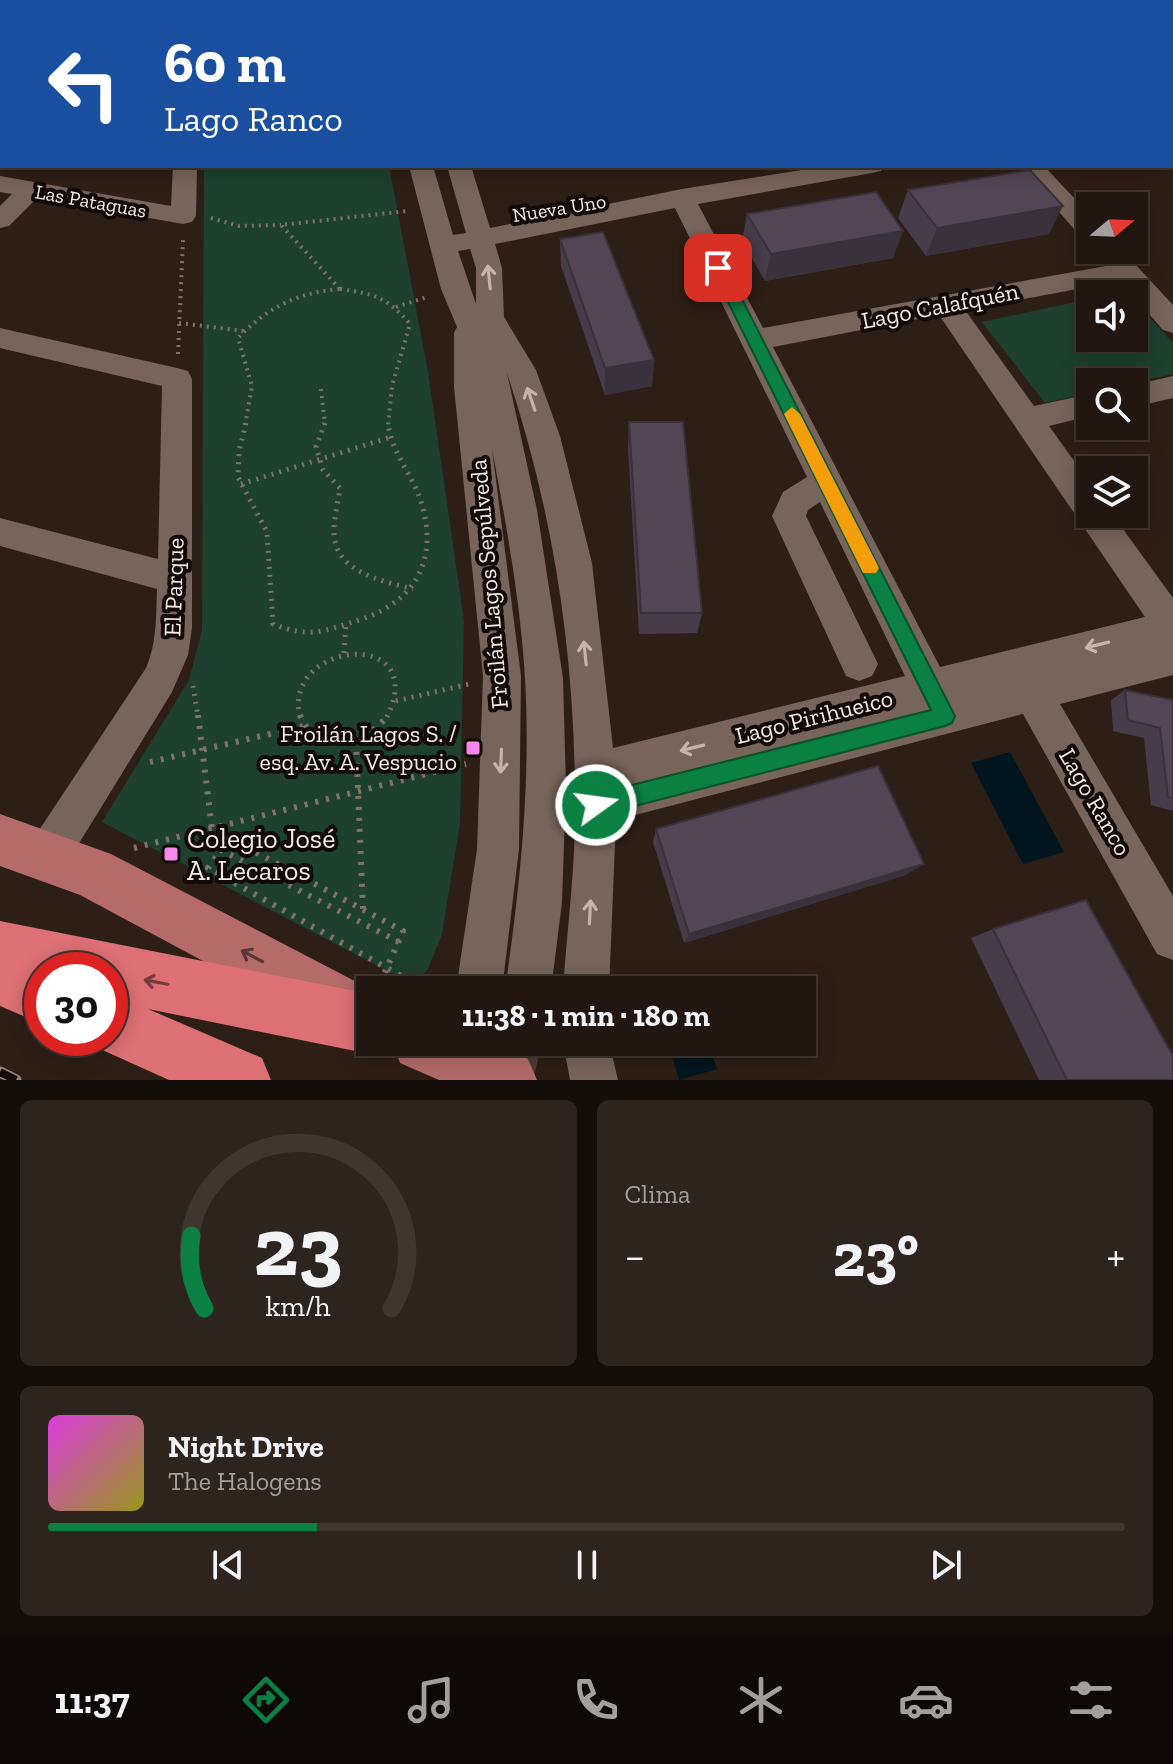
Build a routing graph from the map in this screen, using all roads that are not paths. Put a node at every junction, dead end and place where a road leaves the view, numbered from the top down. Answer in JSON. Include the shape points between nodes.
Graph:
{"nodes":[{"id":1,"x":185,"y":168,"type":"edge"},
{"id":2,"x":422,"y":168,"type":"edge"},
{"id":3,"x":460,"y":168,"type":"edge"},
{"id":4,"x":860,"y":168,"type":"edge"},
{"id":5,"x":1033,"y":168,"type":"edge"},
{"id":6,"x":0,"y":184,"type":"edge"},
{"id":7,"x":31,"y":190,"type":"junction"},
{"id":8,"x":682,"y":197,"type":"junction"},
{"id":9,"x":1076,"y":216,"type":"edge"},
{"id":10,"x":0,"y":220,"type":"edge"},
{"id":11,"x":438,"y":228,"type":"junction"},
{"id":12,"x":478,"y":230,"type":"junction"},
{"id":13,"x":1120,"y":264,"type":"edge"},
{"id":14,"x":1126,"y":271,"type":"junction"},
{"id":15,"x":946,"y":304,"type":"junction"},
{"id":16,"x":479,"y":319,"type":"junction"},
{"id":17,"x":1173,"y":323,"type":"edge"},
{"id":18,"x":0,"y":338,"type":"edge"},
{"id":19,"x":755,"y":340,"type":"junction"},
{"id":20,"x":1173,"y":387,"type":"edge"},
{"id":21,"x":1148,"y":393,"type":"edge"},
{"id":22,"x":1076,"y":408,"type":"edge"},
{"id":23,"x":1026,"y":419,"type":"junction"},
{"id":24,"x":826,"y":482,"type":"junction"},
{"id":25,"x":1076,"y":489,"type":"edge"},
{"id":26,"x":1103,"y":528,"type":"edge"},
{"id":27,"x":0,"y":532,"type":"edge"},
{"id":28,"x":175,"y":579,"type":"junction"},
{"id":29,"x":1173,"y":627,"type":"edge"},
{"id":30,"x":1173,"y":658,"type":"edge"},
{"id":31,"x":859,"y":664,"type":"dead end"},
{"id":32,"x":1025,"y":680,"type":"junction"},
{"id":33,"x":938,"y":702,"type":"junction"},
{"id":34,"x":595,"y":789,"type":"junction"},
{"id":35,"x":24,"y":848,"type":"edge"},
{"id":36,"x":1173,"y":938,"type":"edge"},
{"id":37,"x":0,"y":950,"type":"edge"},
{"id":38,"x":24,"y":955,"type":"edge"},
{"id":39,"x":128,"y":974,"type":"edge"},
{"id":40,"x":0,"y":976,"type":"edge"},
{"id":41,"x":481,"y":976,"type":"edge"},
{"id":42,"x":530,"y":976,"type":"edge"},
{"id":43,"x":587,"y":976,"type":"edge"},
{"id":44,"x":24,"y":986,"type":"edge"},
{"id":45,"x":356,"y":1000,"type":"edge"},
{"id":46,"x":356,"y":1006,"type":"edge"},
{"id":47,"x":128,"y":1031,"type":"edge"},
{"id":48,"x":460,"y":1056,"type":"edge"},
{"id":49,"x":589,"y":1056,"type":"edge"},
{"id":50,"x":240,"y":1080,"type":"edge"},
{"id":51,"x":507,"y":1080,"type":"edge"},
{"id":52,"x":594,"y":1080,"type":"edge"}],
"edges":[{"from":1,"to":7,"type":"street","name":"Las Pataguas","via":[[183,216]]},
{"from":2,"to":11,"type":"street","name":"Froilán Lagos Sepúlveda"},
{"from":3,"to":12,"type":"street","name":"Froilán Lagos Sepúlveda"},
{"from":4,"to":8,"type":"street","name":"Nueva Uno"},
{"from":5,"to":9,"type":"street"},
{"from":6,"to":7,"type":"street","name":"Las Pataguas"},
{"from":7,"to":10,"type":"street"},
{"from":8,"to":12,"type":"street","name":"Nueva Uno","via":[[618,213]]},
{"from":8,"to":19,"type":"street"},
{"from":11,"to":12,"type":"street","name":"Nueva Uno"},
{"from":11,"to":16,"type":"street","name":"Froilán Lagos Sepúlveda"},
{"from":16,"to":12,"type":"street","name":"Froilán Lagos Sepúlveda","one_way":true,"via":[[489,268]]},
{"from":13,"to":14,"type":"street"},
{"from":14,"to":15,"type":"street","name":"Lago Calafquén"},
{"from":14,"to":17,"type":"street"},
{"from":15,"to":19,"type":"street","name":"Lago Calafquén"},
{"from":15,"to":23,"type":"street"},
{"from":34,"to":16,"type":"street","name":"Froilán Lagos Sepúlveda","one_way":true,"via":[[575,563],[544,436],[521,370]]},
{"from":16,"to":41,"type":"street","name":"Froilán Lagos Sepúlveda","one_way":true,"via":[[469,387],[502,676],[498,849]]},
{"from":16,"to":42,"type":"street","name":"Froilán Lagos Sepúlveda","via":[[520,510],[544,678],[546,786]]},
{"from":18,"to":28,"type":"street","name":"El Parque","via":[[177,379]]},
{"from":19,"to":24,"type":"street"},
{"from":20,"to":21,"type":"street"},
{"from":22,"to":23,"type":"street"},
{"from":23,"to":25,"type":"street"},
{"from":24,"to":31,"type":"street","via":[[795,501],[789,516]]},
{"from":24,"to":33,"type":"street"},
{"from":26,"to":29,"type":"street"},
{"from":27,"to":28,"type":"street"},
{"from":28,"to":35,"type":"street","name":"El Parque","via":[[173,642],[166,668],[101,773]]},
{"from":29,"to":32,"type":"street","name":"Lago Pirihueico","one_way":true},
{"from":30,"to":32,"type":"street","name":"Lago Pirihueico"},
{"from":32,"to":33,"type":"street","name":"Lago Pirihueico"},
{"from":32,"to":36,"type":"street","name":"Lago Ranco"},
{"from":33,"to":34,"type":"street","name":"Lago Pirihueico"},
{"from":43,"to":34,"type":"street","name":"Froilán Lagos Sepúlveda","one_way":true},
{"from":45,"to":35,"type":"main road","one_way":true,"via":[[92,873]]},
{"from":37,"to":38,"type":"highway"},
{"from":46,"to":39,"type":"highway","one_way":true},
{"from":40,"to":44,"type":"highway"},
{"from":47,"to":50,"type":"highway"},
{"from":48,"to":51,"type":"main road"},
{"from":49,"to":52,"type":"street"}]}
